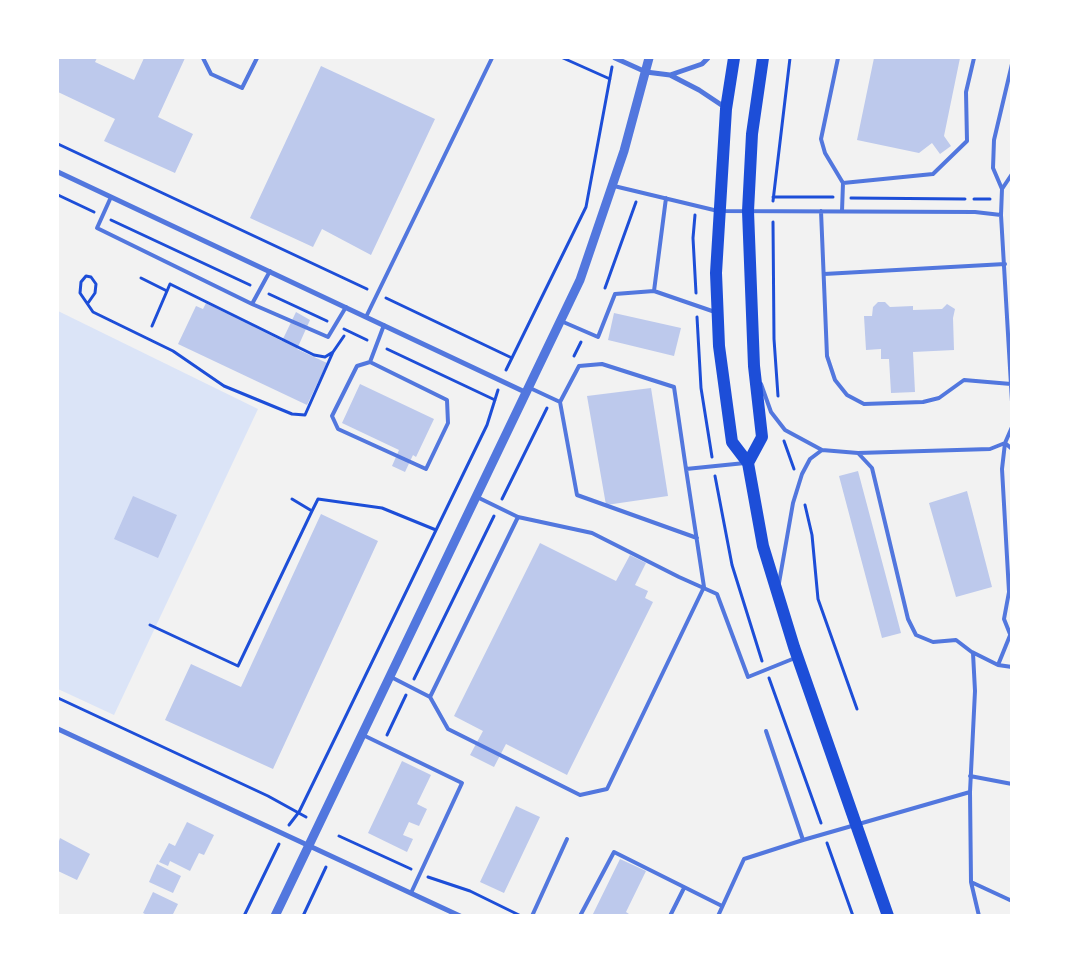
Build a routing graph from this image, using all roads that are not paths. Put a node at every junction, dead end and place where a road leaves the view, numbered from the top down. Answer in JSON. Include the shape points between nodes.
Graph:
{"nodes":[{"id":1,"x":203,"y":58,"type":"edge"},
{"id":2,"x":258,"y":58,"type":"edge"},
{"id":3,"x":492,"y":58,"type":"edge"},
{"id":4,"x":615,"y":58,"type":"edge"},
{"id":5,"x":649,"y":58,"type":"edge"},
{"id":6,"x":708,"y":58,"type":"edge"},
{"id":7,"x":734,"y":58,"type":"edge"},
{"id":8,"x":763,"y":58,"type":"edge"},
{"id":9,"x":838,"y":58,"type":"edge"},
{"id":10,"x":974,"y":58,"type":"edge"},
{"id":11,"x":1012,"y":64,"type":"edge"},
{"id":12,"x":646,"y":72,"type":"junction"},
{"id":13,"x":670,"y":75,"type":"junction"},
{"id":14,"x":726,"y":109,"type":"junction"},
{"id":15,"x":58,"y":172,"type":"edge"},
{"id":16,"x":1012,"y":174,"type":"edge"},
{"id":17,"x":843,"y":183,"type":"junction"},
{"id":18,"x":614,"y":186,"type":"junction"},
{"id":19,"x":1002,"y":189,"type":"junction"},
{"id":20,"x":111,"y":197,"type":"junction"},
{"id":21,"x":666,"y":198,"type":"junction"},
{"id":22,"x":718,"y":211,"type":"junction"},
{"id":23,"x":748,"y":211,"type":"junction"},
{"id":24,"x":821,"y":211,"type":"junction"},
{"id":25,"x":842,"y":211,"type":"junction"},
{"id":26,"x":1001,"y":215,"type":"junction"},
{"id":27,"x":1005,"y":264,"type":"junction"},
{"id":28,"x":270,"y":271,"type":"junction"},
{"id":29,"x":824,"y":274,"type":"junction"},
{"id":30,"x":654,"y":291,"type":"junction"},
{"id":31,"x":252,"y":304,"type":"junction"},
{"id":32,"x":346,"y":307,"type":"junction"},
{"id":33,"x":717,"y":313,"type":"junction"},
{"id":34,"x":366,"y":317,"type":"junction"},
{"id":35,"x":561,"y":321,"type":"junction"},
{"id":36,"x":384,"y":325,"type":"junction"},
{"id":37,"x":370,"y":362,"type":"junction"},
{"id":38,"x":754,"y":366,"type":"junction"},
{"id":39,"x":1011,"y":384,"type":"edge"},
{"id":40,"x":529,"y":390,"type":"junction"},
{"id":41,"x":560,"y":402,"type":"junction"},
{"id":42,"x":1012,"y":402,"type":"edge"},
{"id":43,"x":1012,"y":427,"type":"edge"},
{"id":44,"x":1005,"y":444,"type":"junction"},
{"id":45,"x":822,"y":450,"type":"junction"},
{"id":46,"x":1012,"y":450,"type":"edge"},
{"id":47,"x":858,"y":453,"type":"junction"},
{"id":48,"x":748,"y":463,"type":"junction"},
{"id":49,"x":686,"y":469,"type":"junction"},
{"id":50,"x":477,"y":497,"type":"junction"},
{"id":51,"x":518,"y":517,"type":"junction"},
{"id":52,"x":697,"y":538,"type":"junction"},
{"id":53,"x":704,"y":587,"type":"junction"},
{"id":54,"x":777,"y":593,"type":"junction"},
{"id":55,"x":1011,"y":633,"type":"edge"},
{"id":56,"x":972,"y":652,"type":"junction"},
{"id":57,"x":797,"y":658,"type":"junction"},
{"id":58,"x":998,"y":665,"type":"junction"},
{"id":59,"x":1012,"y":667,"type":"edge"},
{"id":60,"x":391,"y":677,"type":"junction"},
{"id":61,"x":430,"y":697,"type":"junction"},
{"id":62,"x":58,"y":729,"type":"edge"},
{"id":63,"x":766,"y":731,"type":"dead end"},
{"id":64,"x":363,"y":736,"type":"junction"},
{"id":65,"x":970,"y":776,"type":"junction"},
{"id":66,"x":1012,"y":784,"type":"edge"},
{"id":67,"x":970,"y":792,"type":"junction"},
{"id":68,"x":856,"y":825,"type":"junction"},
{"id":69,"x":567,"y":839,"type":"dead end"},
{"id":70,"x":803,"y":840,"type":"junction"},
{"id":71,"x":310,"y":845,"type":"junction"},
{"id":72,"x":971,"y":882,"type":"junction"},
{"id":73,"x":684,"y":888,"type":"junction"},
{"id":74,"x":411,"y":892,"type":"junction"},
{"id":75,"x":1012,"y":901,"type":"edge"},
{"id":76,"x":722,"y":906,"type":"junction"},
{"id":77,"x":276,"y":916,"type":"edge"},
{"id":78,"x":460,"y":916,"type":"edge"},
{"id":79,"x":532,"y":916,"type":"edge"},
{"id":80,"x":580,"y":916,"type":"edge"},
{"id":81,"x":670,"y":916,"type":"edge"},
{"id":82,"x":718,"y":916,"type":"edge"},
{"id":83,"x":888,"y":916,"type":"edge"},
{"id":84,"x":979,"y":916,"type":"edge"}],
"edges":[{"from":1,"to":2,"type":"lane","via":[[211,74],[242,88]]},
{"from":3,"to":34,"type":"lane"},
{"from":4,"to":12,"type":"street"},
{"from":5,"to":12,"type":"street"},
{"from":6,"to":13,"type":"street","via":[[702,64]]},
{"from":7,"to":14,"type":"main road"},
{"from":8,"to":23,"type":"main road","via":[[752,134]]},
{"from":9,"to":17,"type":"lane","via":[[821,139],[825,153]]},
{"from":10,"to":17,"type":"lane","via":[[966,92],[967,140],[933,174]]},
{"from":11,"to":19,"type":"lane","via":[[994,140],[993,168]]},
{"from":12,"to":13,"type":"street"},
{"from":12,"to":18,"type":"street"},
{"from":13,"to":14,"type":"street"},
{"from":14,"to":22,"type":"main road"},
{"from":15,"to":20,"type":"street"},
{"from":16,"to":19,"type":"lane"},
{"from":17,"to":25,"type":"lane"},
{"from":18,"to":21,"type":"lane"},
{"from":18,"to":35,"type":"street","via":[[580,280]]},
{"from":19,"to":26,"type":"lane"},
{"from":20,"to":28,"type":"street"},
{"from":20,"to":31,"type":"lane","via":[[97,228]]},
{"from":21,"to":22,"type":"lane"},
{"from":21,"to":30,"type":"lane"},
{"from":22,"to":23,"type":"lane"},
{"from":22,"to":33,"type":"main road"},
{"from":23,"to":24,"type":"lane"},
{"from":23,"to":38,"type":"main road"},
{"from":24,"to":25,"type":"lane"},
{"from":24,"to":29,"type":"lane"},
{"from":25,"to":26,"type":"lane"},
{"from":26,"to":27,"type":"lane"},
{"from":27,"to":29,"type":"lane"},
{"from":27,"to":39,"type":"lane"},
{"from":28,"to":31,"type":"lane"},
{"from":28,"to":32,"type":"street"},
{"from":29,"to":39,"type":"lane","via":[[827,356],[835,380],[847,395],[864,404],[923,402],[939,398],[964,380]]},
{"from":30,"to":33,"type":"lane"},
{"from":30,"to":35,"type":"lane","via":[[615,294],[598,337]]},
{"from":31,"to":32,"type":"lane","via":[[328,337]]},
{"from":32,"to":34,"type":"street"},
{"from":33,"to":48,"type":"main road","via":[[718,346],[732,442]]},
{"from":34,"to":36,"type":"street"},
{"from":35,"to":40,"type":"street"},
{"from":36,"to":37,"type":"lane"},
{"from":36,"to":40,"type":"street","via":[[502,381]]},
{"from":37,"to":37,"type":"lane","via":[[357,366],[332,416],[338,429],[426,469],[448,423],[447,400]]},
{"from":38,"to":45,"type":"lane","via":[[772,412],[785,430]]},
{"from":38,"to":48,"type":"main road","via":[[762,438]]},
{"from":39,"to":42,"type":"lane"},
{"from":40,"to":41,"type":"lane"},
{"from":40,"to":50,"type":"street"},
{"from":41,"to":49,"type":"lane","via":[[579,366],[602,364],[674,387]]},
{"from":41,"to":52,"type":"lane","via":[[577,495]]},
{"from":43,"to":44,"type":"lane"},
{"from":44,"to":46,"type":"lane"},
{"from":44,"to":47,"type":"lane","via":[[990,449]]},
{"from":44,"to":55,"type":"lane","via":[[1002,468],[1008,592],[1004,619]]},
{"from":45,"to":47,"type":"lane"},
{"from":45,"to":54,"type":"lane","via":[[810,459],[793,503]]},
{"from":47,"to":56,"type":"lane","via":[[872,468],[908,619],[916,635],[933,642],[956,640]]},
{"from":48,"to":49,"type":"lane"},
{"from":48,"to":54,"type":"main road","via":[[763,546]]},
{"from":49,"to":52,"type":"lane"},
{"from":50,"to":51,"type":"lane"},
{"from":50,"to":60,"type":"street"},
{"from":51,"to":53,"type":"lane","via":[[592,534]]},
{"from":51,"to":61,"type":"lane"},
{"from":52,"to":53,"type":"lane"},
{"from":53,"to":57,"type":"lane","via":[[717,594],[748,677]]},
{"from":53,"to":61,"type":"lane","via":[[607,789],[580,795],[448,729]]},
{"from":54,"to":57,"type":"main road"},
{"from":55,"to":58,"type":"lane"},
{"from":56,"to":58,"type":"lane"},
{"from":56,"to":65,"type":"lane","via":[[975,691]]},
{"from":57,"to":68,"type":"main road"},
{"from":58,"to":59,"type":"lane"},
{"from":60,"to":61,"type":"lane"},
{"from":60,"to":64,"type":"street"},
{"from":62,"to":71,"type":"street"},
{"from":63,"to":70,"type":"lane"},
{"from":64,"to":71,"type":"street"},
{"from":64,"to":74,"type":"lane","via":[[462,783]]},
{"from":65,"to":66,"type":"lane"},
{"from":65,"to":67,"type":"lane"},
{"from":67,"to":68,"type":"lane"},
{"from":67,"to":72,"type":"lane"},
{"from":68,"to":70,"type":"lane"},
{"from":68,"to":83,"type":"main road"},
{"from":69,"to":79,"type":"lane"},
{"from":70,"to":76,"type":"lane","via":[[744,859]]},
{"from":71,"to":74,"type":"street"},
{"from":71,"to":77,"type":"street"},
{"from":72,"to":75,"type":"lane"},
{"from":72,"to":84,"type":"lane"},
{"from":73,"to":76,"type":"lane"},
{"from":73,"to":80,"type":"lane","via":[[614,852]]},
{"from":73,"to":81,"type":"lane"},
{"from":74,"to":78,"type":"street"},
{"from":76,"to":82,"type":"lane"}]}
